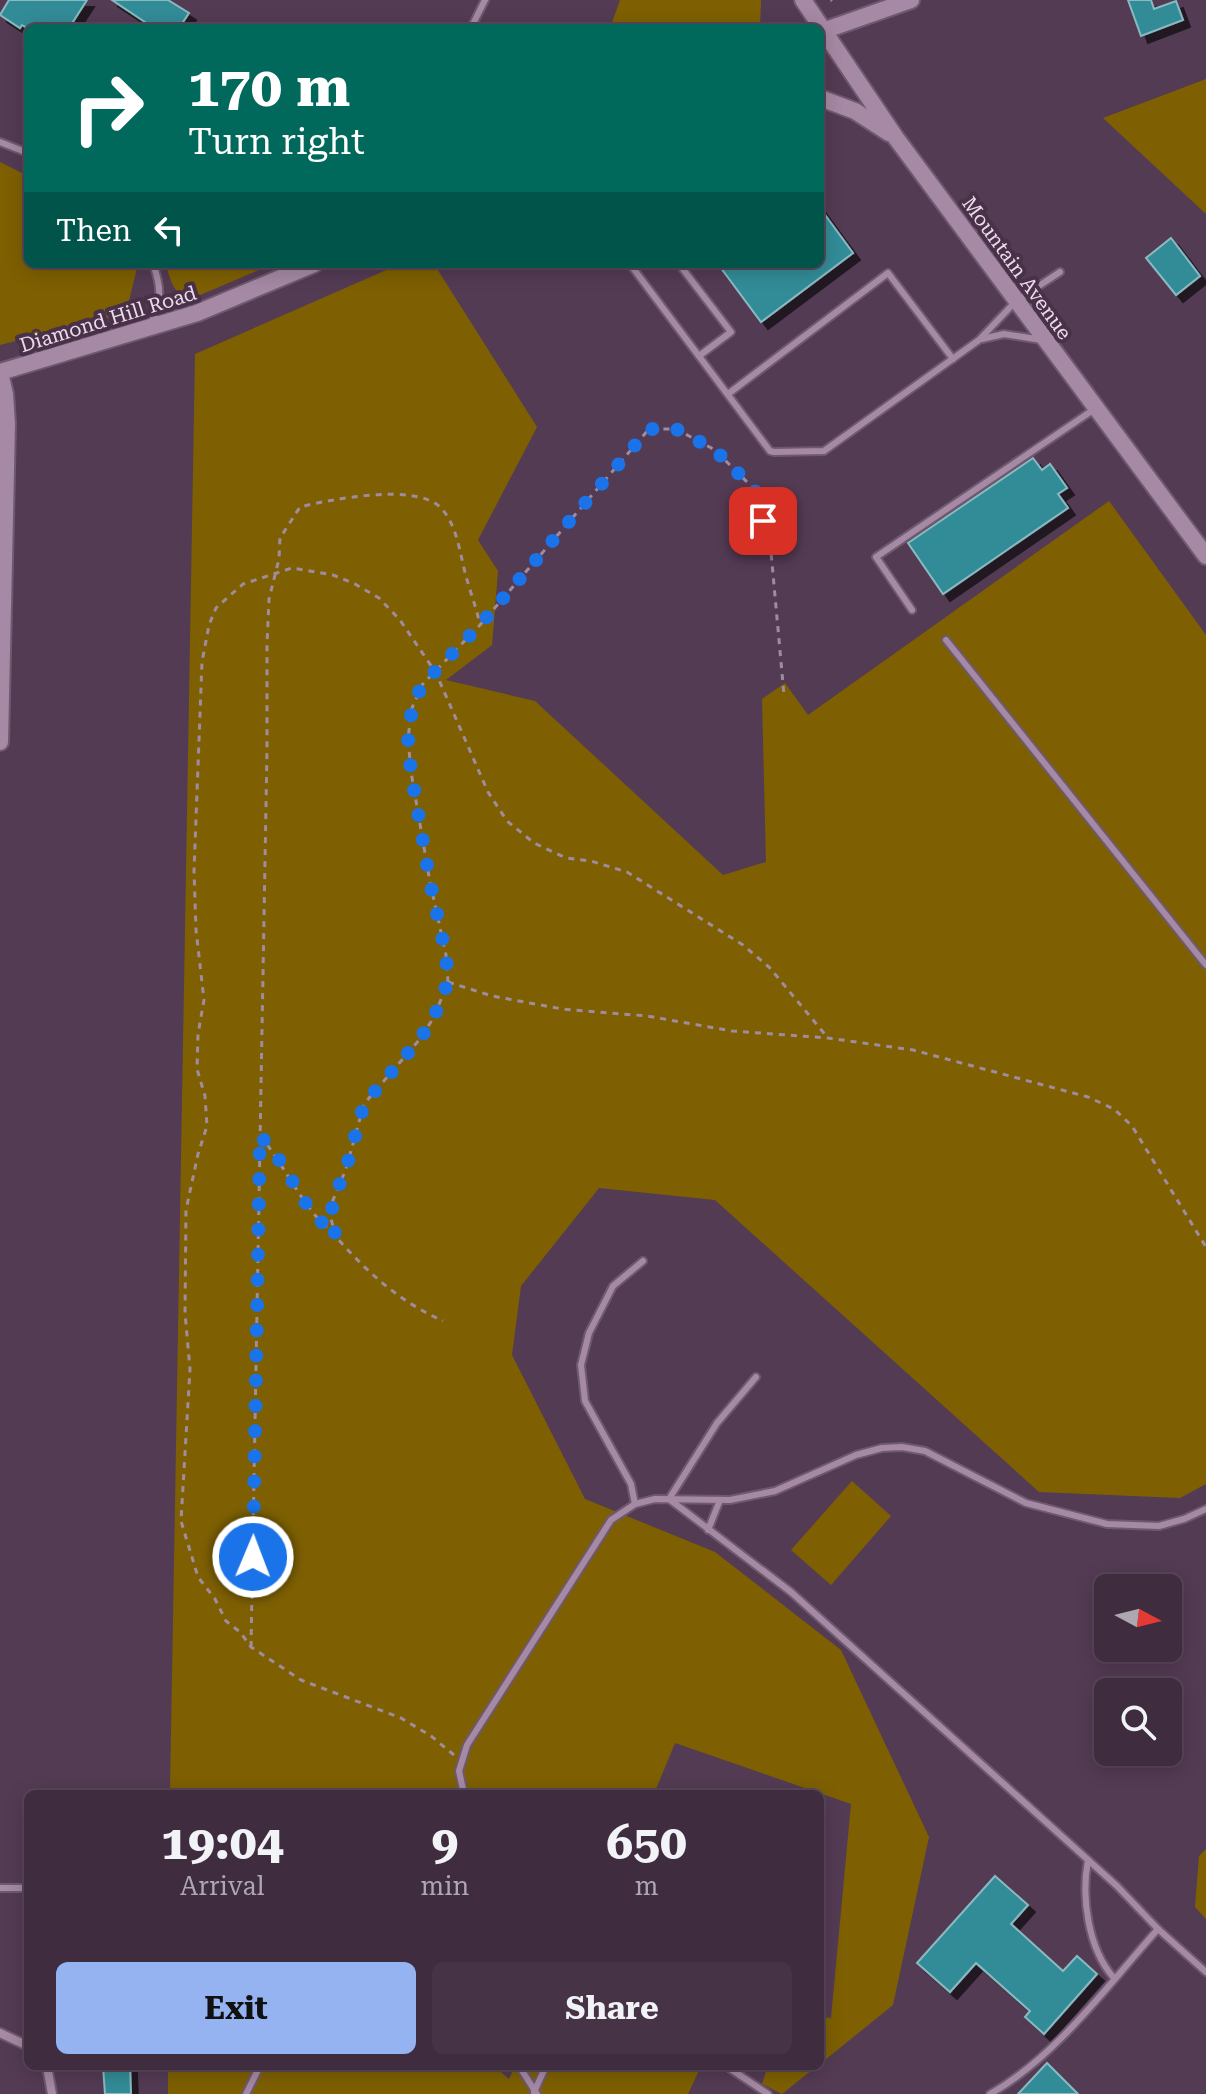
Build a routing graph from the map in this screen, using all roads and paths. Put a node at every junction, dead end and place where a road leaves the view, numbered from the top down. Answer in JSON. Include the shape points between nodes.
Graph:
{"nodes":[{"id":1,"x":485,"y":0,"type":"edge"},
{"id":2,"x":803,"y":0,"type":"edge"},
{"id":3,"x":911,"y":0,"type":"edge"},
{"id":4,"x":473,"y":24,"type":"edge"},
{"id":5,"x":818,"y":24,"type":"edge"},
{"id":6,"x":824,"y":30,"type":"edge"},
{"id":7,"x":824,"y":34,"type":"edge"},
{"id":8,"x":824,"y":99,"type":"edge"},
{"id":9,"x":896,"y":138,"type":"junction"},
{"id":10,"x":0,"y":142,"type":"edge"},
{"id":11,"x":24,"y":151,"type":"edge"},
{"id":12,"x":155,"y":268,"type":"edge"},
{"id":13,"x":305,"y":268,"type":"edge"},
{"id":14,"x":633,"y":268,"type":"edge"},
{"id":15,"x":682,"y":268,"type":"edge"},
{"id":16,"x":1060,"y":272,"type":"dead end"},
{"id":17,"x":1016,"y":301,"type":"junction"},
{"id":18,"x":149,"y":329,"type":"junction"},
{"id":19,"x":979,"y":340,"type":"junction"},
{"id":20,"x":1046,"y":341,"type":"junction"},
{"id":21,"x":699,"y":356,"type":"junction"},
{"id":22,"x":953,"y":359,"type":"junction"},
{"id":23,"x":0,"y":372,"type":"edge"},
{"id":24,"x":728,"y":394,"type":"junction"},
{"id":25,"x":1096,"y":408,"type":"junction"},
{"id":26,"x":1206,"y":556,"type":"edge"},
{"id":27,"x":276,"y":572,"type":"junction"},
{"id":28,"x":912,"y":610,"type":"dead end"},
{"id":29,"x":480,"y":625,"type":"junction"},
{"id":30,"x":946,"y":640,"type":"dead end"},
{"id":31,"x":436,"y":673,"type":"junction"},
{"id":32,"x":784,"y":695,"type":"dead end"},
{"id":33,"x":0,"y":742,"type":"edge"},
{"id":34,"x":1206,"y":965,"type":"edge"},
{"id":35,"x":448,"y":982,"type":"junction"},
{"id":36,"x":828,"y":1038,"type":"junction"},
{"id":37,"x":260,"y":1135,"type":"junction"},
{"id":38,"x":336,"y":1237,"type":"junction"},
{"id":39,"x":1206,"y":1247,"type":"edge"},
{"id":40,"x":643,"y":1261,"type":"dead end"},
{"id":41,"x":443,"y":1321,"type":"dead end"},
{"id":42,"x":756,"y":1377,"type":"dead end"},
{"id":43,"x":669,"y":1499,"type":"junction"},
{"id":44,"x":720,"y":1500,"type":"junction"},
{"id":45,"x":635,"y":1504,"type":"junction"},
{"id":46,"x":1206,"y":1509,"type":"edge"},
{"id":47,"x":708,"y":1530,"type":"junction"},
{"id":48,"x":251,"y":1647,"type":"junction"},
{"id":49,"x":461,"y":1760,"type":"junction"},
{"id":50,"x":463,"y":1790,"type":"edge"},
{"id":51,"x":1088,"y":1860,"type":"junction"},
{"id":52,"x":0,"y":1888,"type":"edge"},
{"id":53,"x":24,"y":1888,"type":"edge"},
{"id":54,"x":1158,"y":1929,"type":"junction"},
{"id":55,"x":1206,"y":1972,"type":"edge"},
{"id":56,"x":1114,"y":1978,"type":"junction"},
{"id":57,"x":0,"y":2033,"type":"edge"},
{"id":58,"x":24,"y":2044,"type":"edge"},
{"id":59,"x":48,"y":2070,"type":"edge"},
{"id":60,"x":258,"y":2070,"type":"edge"},
{"id":61,"x":521,"y":2070,"type":"edge"},
{"id":62,"x":544,"y":2070,"type":"edge"},
{"id":63,"x":732,"y":2070,"type":"edge"},
{"id":64,"x":535,"y":2093,"type":"edge"},
{"id":65,"x":52,"y":2094,"type":"edge"},
{"id":66,"x":246,"y":2094,"type":"edge"},
{"id":67,"x":768,"y":2094,"type":"edge"},
{"id":68,"x":990,"y":2094,"type":"edge"}],
"edges":[{"from":1,"to":4,"type":"lane"},
{"from":2,"to":5,"type":"main road","name":"Mountain Avenue"},
{"from":3,"to":6,"type":"main road"},
{"from":7,"to":9,"type":"main road","name":"Mountain Avenue"},
{"from":8,"to":9,"type":"main road","via":[[855,111]]},
{"from":9,"to":17,"type":"main road","name":"Mountain Avenue"},
{"from":10,"to":11,"type":"lane"},
{"from":12,"to":18,"type":"lane","via":[[160,304]]},
{"from":13,"to":18,"type":"main road","name":"Diamond Hill Road"},
{"from":14,"to":21,"type":"lane"},
{"from":15,"to":21,"type":"lane","via":[[731,332]]},
{"from":16,"to":17,"type":"lane"},
{"from":17,"to":19,"type":"lane"},
{"from":17,"to":20,"type":"main road","name":"Mountain Avenue"},
{"from":18,"to":23,"type":"main road","name":"Diamond Hill Road"},
{"from":19,"to":20,"type":"lane","via":[[1004,334]]},
{"from":19,"to":22,"type":"lane"},
{"from":20,"to":25,"type":"main road","name":"Mountain Avenue"},
{"from":21,"to":24,"type":"lane"},
{"from":22,"to":24,"type":"lane","via":[[819,452],[770,451]]},
{"from":22,"to":24,"type":"lane","via":[[888,273]]},
{"from":23,"to":33,"type":"main road","via":[[7,424]]},
{"from":25,"to":26,"type":"main road","name":"Mountain Avenue"},
{"from":25,"to":28,"type":"lane","via":[[876,557]]},
{"from":27,"to":29,"type":"path","via":[[280,538],[300,507],[347,496],[420,497],[440,507],[453,529]]},
{"from":27,"to":31,"type":"path","via":[[292,568],[333,575],[379,598]]},
{"from":27,"to":37,"type":"path","via":[[267,644]]},
{"from":27,"to":48,"type":"path","via":[[243,584],[216,608],[202,662],[194,871],[204,1000],[197,1069],[207,1126],[186,1210],[184,1262],[190,1369],[181,1521],[198,1577],[226,1621]]},
{"from":29,"to":31,"type":"path"},
{"from":29,"to":32,"type":"path","via":[[638,440],[649,429],[676,429],[715,450],[755,490],[771,552]]},
{"from":30,"to":34,"type":"lane"},
{"from":31,"to":35,"type":"path","via":[[422,685],[412,708],[408,738]]},
{"from":31,"to":36,"type":"path","via":[[488,792],[507,821],[534,843],[566,858],[627,872],[743,945],[770,968]]},
{"from":35,"to":36,"type":"path","via":[[562,1009]]},
{"from":35,"to":38,"type":"path","via":[[420,1039],[364,1104],[333,1200]]},
{"from":36,"to":39,"type":"path","via":[[927,1053],[1088,1097],[1114,1109],[1132,1126]]},
{"from":37,"to":38,"type":"path","via":[[310,1210]]},
{"from":37,"to":48,"type":"path"},
{"from":38,"to":41,"type":"path","via":[[386,1288]]},
{"from":40,"to":45,"type":"lane","via":[[613,1286],[589,1333],[581,1365],[585,1401],[631,1484]]},
{"from":42,"to":43,"type":"lane","via":[[717,1423]]},
{"from":43,"to":44,"type":"lane"},
{"from":43,"to":45,"type":"lane"},
{"from":43,"to":47,"type":"lane"},
{"from":44,"to":46,"type":"lane","via":[[775,1491],[856,1455],[902,1447],[925,1451],[1026,1503],[1107,1524],[1159,1526]]},
{"from":44,"to":47,"type":"lane"},
{"from":45,"to":49,"type":"lane","via":[[611,1520]]},
{"from":47,"to":51,"type":"lane","via":[[791,1592]]},
{"from":48,"to":49,"type":"path","via":[[301,1680],[401,1718]]},
{"from":49,"to":50,"type":"lane"},
{"from":51,"to":54,"type":"lane"},
{"from":51,"to":56,"type":"lane","via":[[1085,1880],[1092,1931],[1098,1954]]},
{"from":52,"to":53,"type":"lane"},
{"from":54,"to":55,"type":"lane"},
{"from":54,"to":56,"type":"lane"},
{"from":56,"to":68,"type":"lane","via":[[1043,2057]]},
{"from":57,"to":58,"type":"street"},
{"from":59,"to":65,"type":"street"},
{"from":60,"to":66,"type":"lane"},
{"from":61,"to":64,"type":"lane"},
{"from":62,"to":64,"type":"lane"},
{"from":63,"to":67,"type":"lane"}]}
